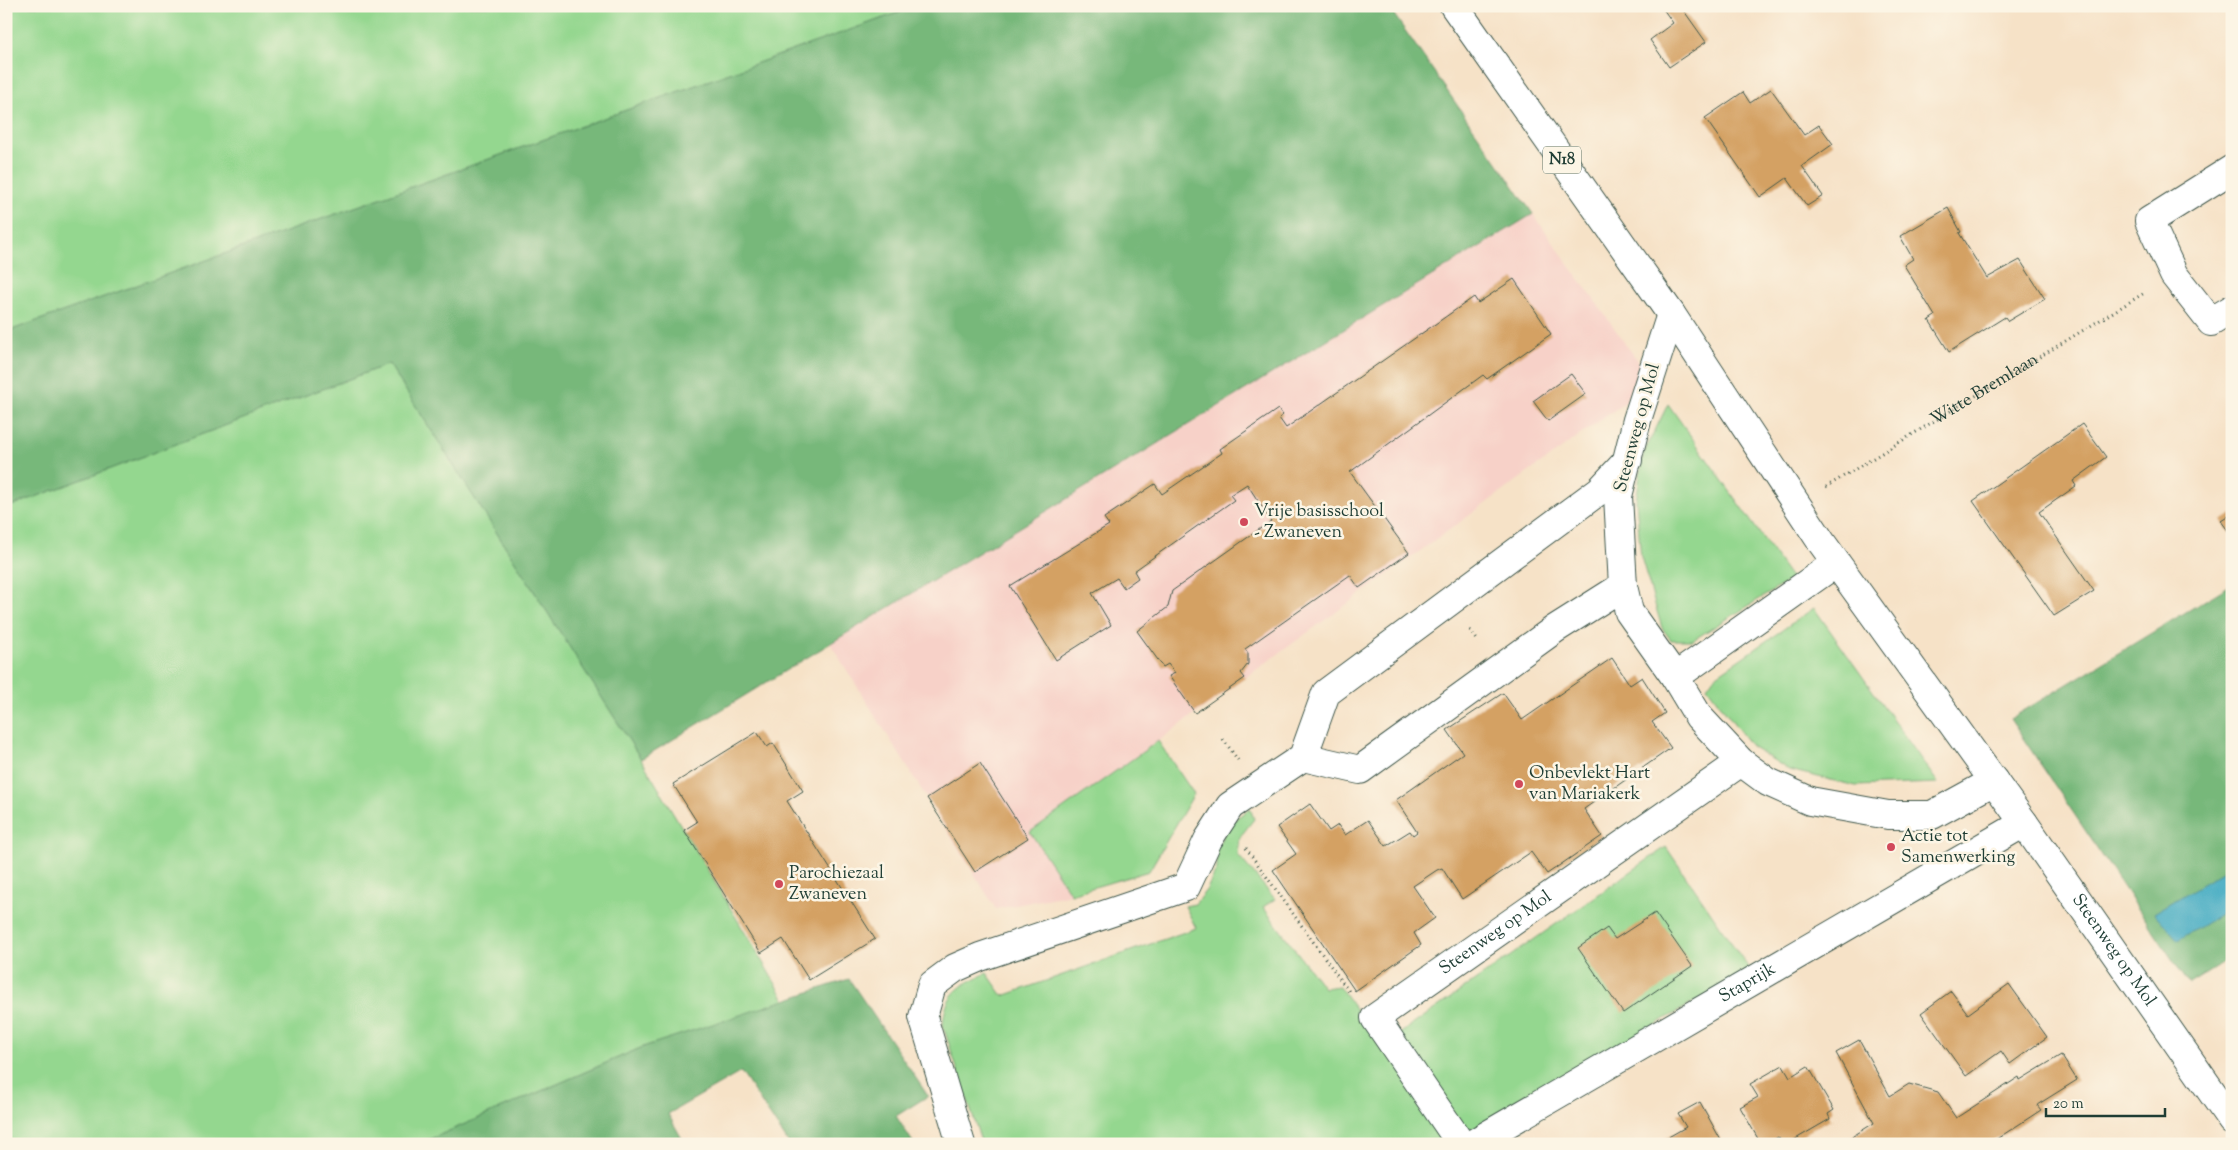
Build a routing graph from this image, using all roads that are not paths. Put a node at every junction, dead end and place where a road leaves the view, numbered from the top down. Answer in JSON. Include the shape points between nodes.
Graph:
{"nodes":[{"id":1,"x":1454,"y":6,"type":"edge"},
{"id":2,"x":2232,"y":169,"type":"edge"},
{"id":3,"x":2232,"y":309,"type":"edge"},
{"id":4,"x":1671,"y":314,"type":"junction"},
{"id":5,"x":1628,"y":460,"type":"junction"},
{"id":6,"x":1836,"y":563,"type":"junction"},
{"id":7,"x":1623,"y":586,"type":"junction"},
{"id":8,"x":1675,"y":677,"type":"junction"},
{"id":9,"x":1303,"y":758,"type":"junction"},
{"id":10,"x":1741,"y":762,"type":"junction"},
{"id":11,"x":1994,"y":781,"type":"junction"},
{"id":12,"x":2024,"y":823,"type":"junction"},
{"id":13,"x":2232,"y":1121,"type":"edge"},
{"id":14,"x":961,"y":1144,"type":"edge"},
{"id":15,"x":1461,"y":1144,"type":"edge"},
{"id":16,"x":1472,"y":1144,"type":"edge"}],
"edges":[{"from":1,"to":4,"type":"street","name":"Steenweg op Mol","number":"N18"},
{"from":2,"to":3,"type":"street","via":[[2149,221],[2174,275],[2211,322]]},
{"from":4,"to":5,"type":"street","name":"Steenweg op Mol","via":[[1637,420]]},
{"from":4,"to":6,"type":"street","name":"Steenweg op Mol","number":"N18"},
{"from":5,"to":7,"type":"street","name":"Steenweg op Mol","via":[[1618,496]]},
{"from":5,"to":9,"type":"street","via":[[1600,490],[1326,693]]},
{"from":6,"to":8,"type":"street"},
{"from":6,"to":11,"type":"street","name":"Steenweg op Mol","number":"N18"},
{"from":7,"to":8,"type":"street","name":"Steenweg op Mol","via":[[1629,612]]},
{"from":7,"to":9,"type":"street","via":[[1555,629],[1360,770]]},
{"from":8,"to":10,"type":"street","name":"Steenweg op Mol","via":[[1699,717]]},
{"from":9,"to":14,"type":"street","via":[[1230,806],[1208,840],[1186,887],[980,957],[955,968],[932,985],[924,1017]]},
{"from":10,"to":11,"type":"street","name":"Steenweg op Mol","via":[[1768,782],[1810,801],[1888,815],[1932,815]]},
{"from":10,"to":15,"type":"street","name":"Steenweg op Mol","via":[[1375,1018]]},
{"from":11,"to":12,"type":"street","name":"Steenweg op Mol","number":"N18"},
{"from":12,"to":13,"type":"street","name":"Steenweg op Mol","number":"N18"},
{"from":12,"to":16,"type":"street","name":"Staprijk"}]}
